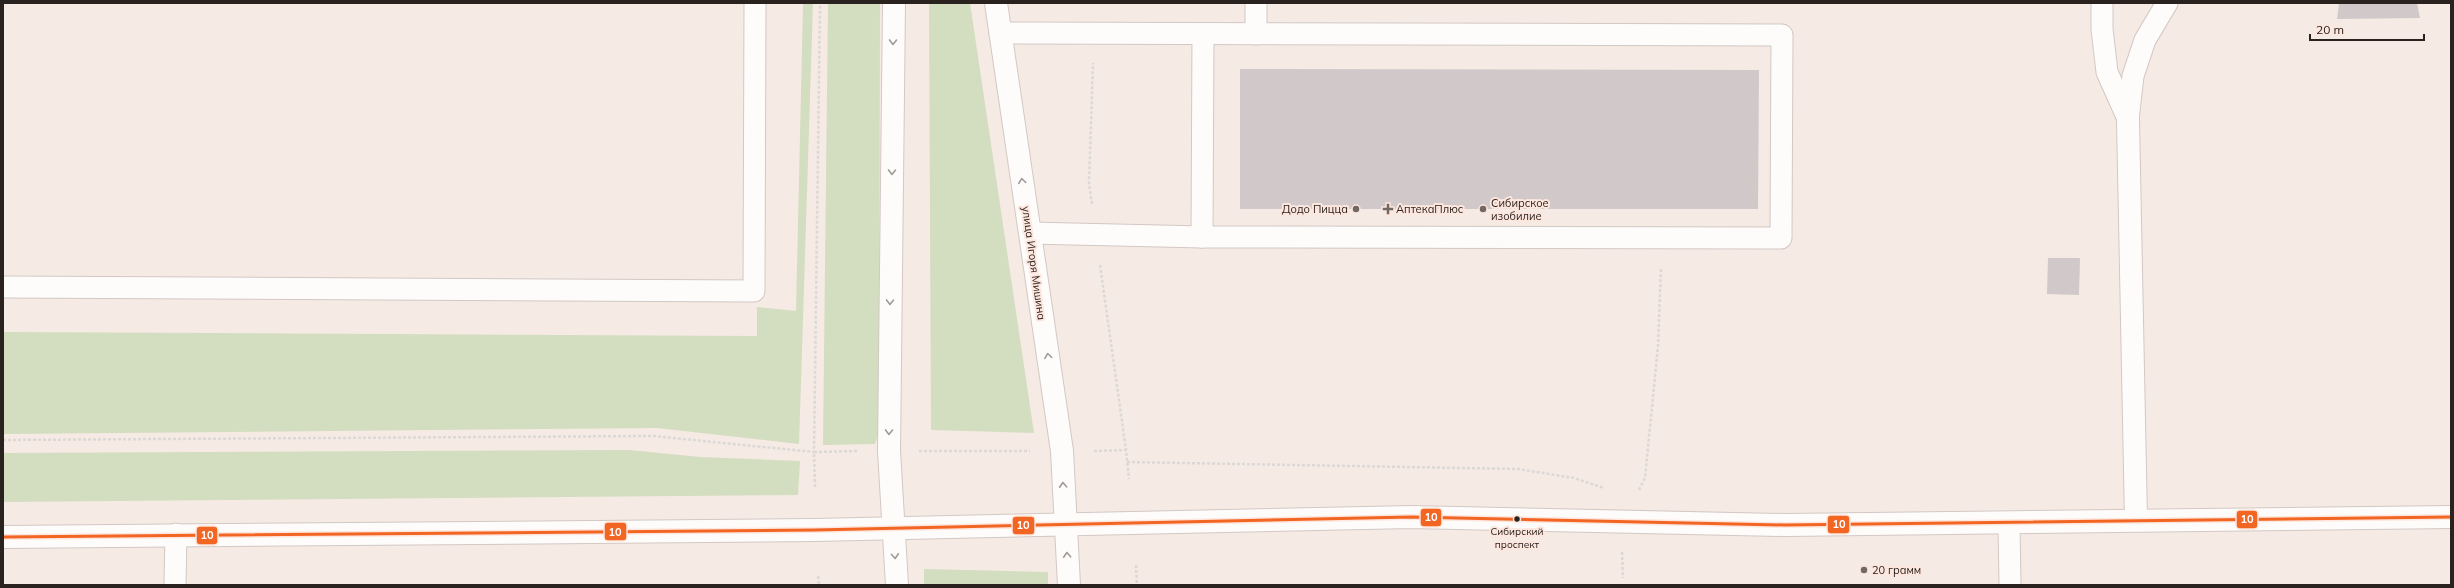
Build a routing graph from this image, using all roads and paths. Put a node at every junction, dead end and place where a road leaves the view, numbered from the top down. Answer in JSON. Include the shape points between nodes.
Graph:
{"nodes":[{"id":1,"x":755,"y":3,"type":"edge"},
{"id":2,"x":820,"y":3,"type":"edge"},
{"id":3,"x":894,"y":3,"type":"edge"},
{"id":4,"x":996,"y":3,"type":"edge"},
{"id":5,"x":1256,"y":3,"type":"edge"},
{"id":6,"x":2102,"y":3,"type":"edge"},
{"id":7,"x":2167,"y":3,"type":"edge"},
{"id":8,"x":1000,"y":33,"type":"junction"},
{"id":9,"x":1203,"y":34,"type":"junction"},
{"id":10,"x":1256,"y":34,"type":"junction"},
{"id":11,"x":2128,"y":120,"type":"junction"},
{"id":12,"x":1030,"y":233,"type":"junction"},
{"id":13,"x":1202,"y":237,"type":"junction"},
{"id":14,"x":1662,"y":238,"type":"junction"},
{"id":15,"x":3,"y":287,"type":"edge"},
{"id":16,"x":3,"y":440,"type":"edge"},
{"id":17,"x":866,"y":451,"type":"dead end"},
{"id":18,"x":916,"y":451,"type":"dead end"},
{"id":19,"x":1038,"y":451,"type":"dead end"},
{"id":20,"x":1089,"y":451,"type":"dead end"},
{"id":21,"x":814,"y":452,"type":"junction"},
{"id":22,"x":1128,"y":462,"type":"junction"},
{"id":23,"x":1645,"y":478,"type":"dead end"},
{"id":24,"x":1129,"y":480,"type":"dead end"},
{"id":25,"x":815,"y":487,"type":"dead end"},
{"id":26,"x":1612,"y":491,"type":"dead end"},
{"id":27,"x":2451,"y":518,"type":"edge"},
{"id":28,"x":2136,"y":520,"type":"junction"},
{"id":29,"x":1065,"y":524,"type":"junction"},
{"id":30,"x":2009,"y":524,"type":"junction"},
{"id":31,"x":893,"y":527,"type":"junction"},
{"id":32,"x":176,"y":534,"type":"junction"},
{"id":33,"x":3,"y":537,"type":"edge"},
{"id":34,"x":1136,"y":565,"type":"dead end"},
{"id":35,"x":818,"y":576,"type":"dead end"},
{"id":36,"x":175,"y":585,"type":"edge"},
{"id":37,"x":819,"y":585,"type":"edge"},
{"id":38,"x":897,"y":585,"type":"edge"},
{"id":39,"x":1069,"y":585,"type":"edge"},
{"id":40,"x":1137,"y":585,"type":"edge"},
{"id":41,"x":2010,"y":585,"type":"edge"}],
"edges":[{"from":1,"to":15,"type":"lane","via":[[754,291]]},
{"from":2,"to":21,"type":"path"},
{"from":3,"to":31,"type":"main road","one_way":true,"via":[[889,451]]},
{"from":4,"to":8,"type":"main road","name":"улица Игоря Мишина"},
{"from":5,"to":10,"type":"lane"},
{"from":6,"to":11,"type":"lane","via":[[2107,72]]},
{"from":7,"to":11,"type":"lane","via":[[2144,40],[2133,76]]},
{"from":8,"to":9,"type":"lane"},
{"from":12,"to":8,"type":"main road","name":"улица Игоря Мишина","one_way":true},
{"from":9,"to":10,"type":"lane"},
{"from":9,"to":13,"type":"lane"},
{"from":10,"to":14,"type":"lane","via":[[1782,35],[1781,238]]},
{"from":11,"to":28,"type":"main road"},
{"from":12,"to":13,"type":"lane"},
{"from":29,"to":12,"type":"main road","name":"улица Игоря Мишина","one_way":true,"via":[[1062,451]]},
{"from":13,"to":14,"type":"lane"},
{"from":14,"to":23,"type":"path","via":[[1658,346]]},
{"from":16,"to":21,"type":"path","via":[[653,436]]},
{"from":17,"to":21,"type":"path"},
{"from":18,"to":19,"type":"path"},
{"from":20,"to":22,"type":"path","via":[[1126,450]]},
{"from":21,"to":25,"type":"path"},
{"from":22,"to":24,"type":"path"},
{"from":22,"to":26,"type":"path","via":[[1518,469],[1574,478]]},
{"from":27,"to":28,"type":"main road"},
{"from":28,"to":30,"type":"main road"},
{"from":29,"to":30,"type":"main road","via":[[1411,517],[1785,525]]},
{"from":29,"to":31,"type":"main road"},
{"from":39,"to":29,"type":"main road","name":"улица Игоря Мишина","one_way":true},
{"from":30,"to":41,"type":"lane"},
{"from":31,"to":32,"type":"main road","via":[[807,530]]},
{"from":31,"to":38,"type":"main road","one_way":true},
{"from":32,"to":33,"type":"main road"},
{"from":32,"to":36,"type":"lane"},
{"from":34,"to":40,"type":"path"},
{"from":35,"to":37,"type":"path"}]}
